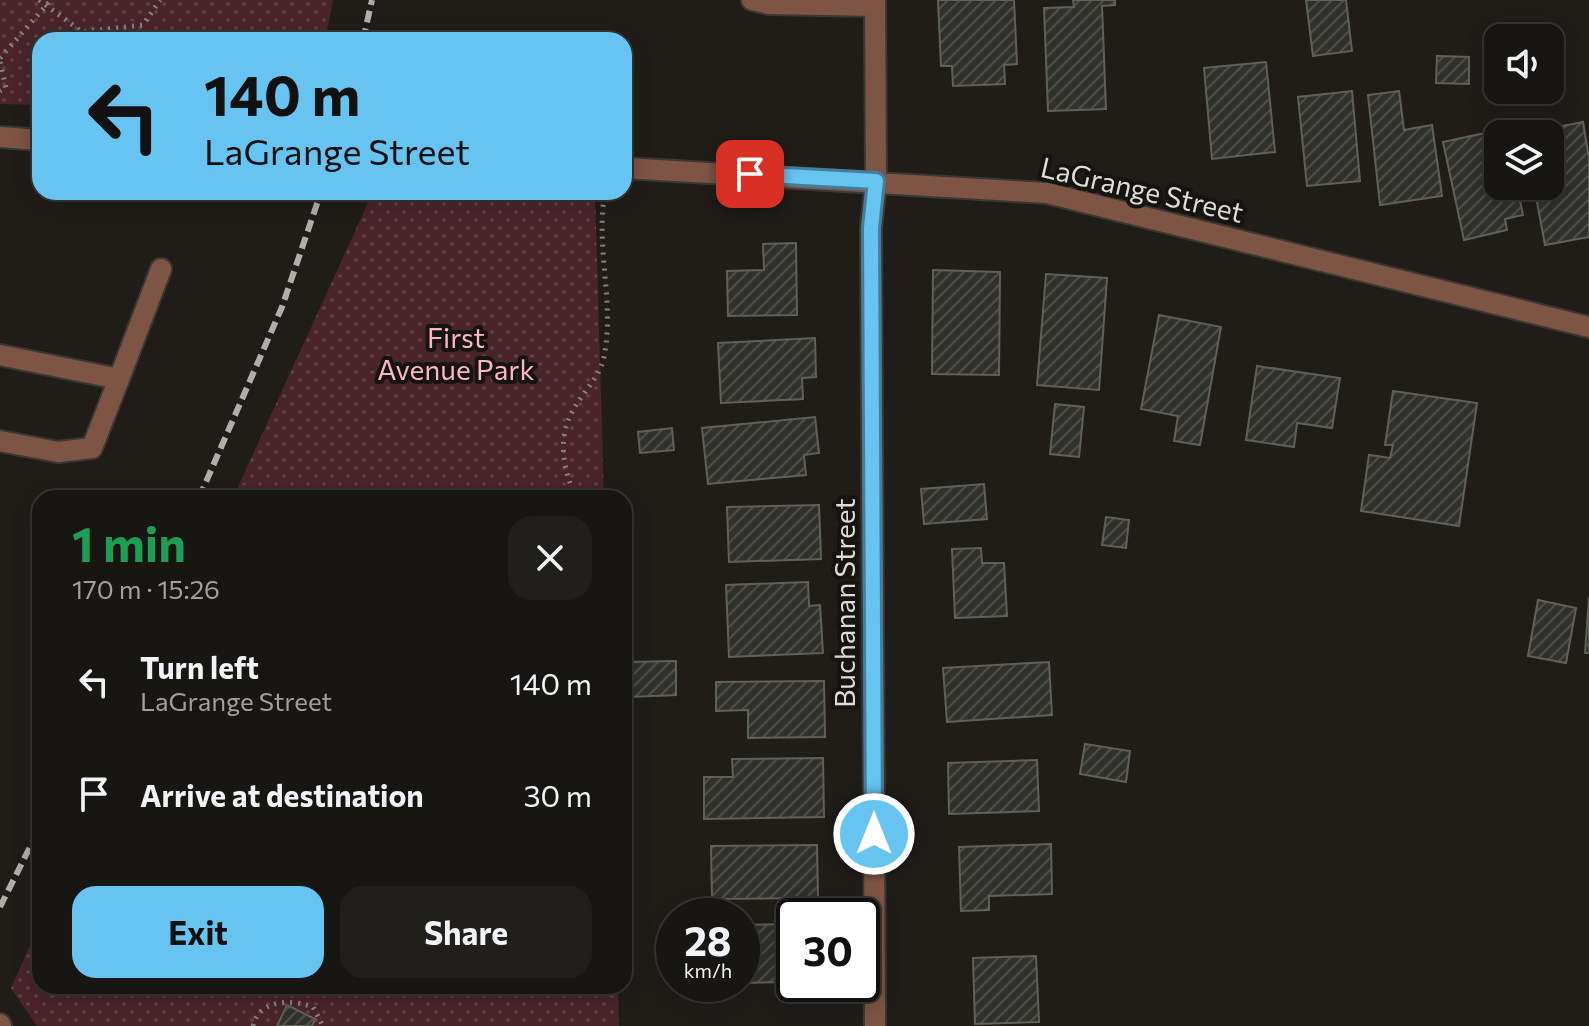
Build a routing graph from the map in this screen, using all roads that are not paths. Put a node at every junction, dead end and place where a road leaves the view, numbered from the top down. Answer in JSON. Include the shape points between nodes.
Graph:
{"nodes":[{"id":1,"x":752,"y":0,"type":"edge"},
{"id":2,"x":875,"y":3,"type":"edge"},
{"id":3,"x":0,"y":137,"type":"edge"},
{"id":4,"x":32,"y":139,"type":"edge"},
{"id":5,"x":632,"y":168,"type":"edge"},
{"id":6,"x":876,"y":181,"type":"junction"},
{"id":7,"x":161,"y":269,"type":"dead end"},
{"id":8,"x":1589,"y":327,"type":"edge"},
{"id":9,"x":0,"y":355,"type":"edge"},
{"id":10,"x":119,"y":379,"type":"junction"},
{"id":11,"x":0,"y":441,"type":"edge"},
{"id":12,"x":875,"y":1026,"type":"edge"}],
"edges":[{"from":1,"to":2,"type":"street"},
{"from":2,"to":6,"type":"street","name":"Buchanan Street"},
{"from":3,"to":4,"type":"street"},
{"from":5,"to":6,"type":"street","name":"LaGrange Street"},
{"from":6,"to":8,"type":"street","name":"LaGrange Street","via":[[1047,193]]},
{"from":6,"to":12,"type":"street","name":"Buchanan Street","via":[[871,228]]},
{"from":7,"to":10,"type":"street"},
{"from":9,"to":10,"type":"street"},
{"from":10,"to":11,"type":"street","via":[[92,448],[58,452]]}]}
